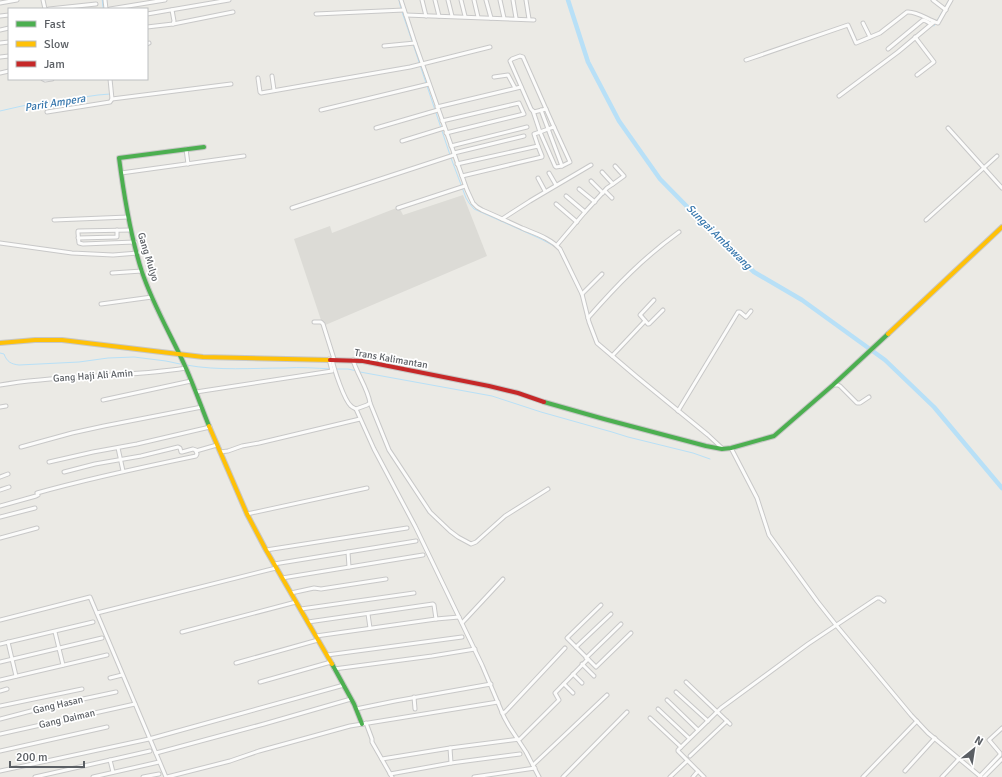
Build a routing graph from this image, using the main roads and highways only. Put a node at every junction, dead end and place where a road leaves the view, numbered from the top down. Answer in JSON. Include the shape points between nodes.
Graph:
{"nodes":[{"id":1,"x":204,"y":147,"type":"dead end"},
{"id":2,"x":1002,"y":227,"type":"edge"},
{"id":3,"x":0,"y":342,"type":"edge"},
{"id":4,"x":180,"y":354,"type":"junction"},
{"id":5,"x":364,"y":724,"type":"road end"}],
"edges":[{"from":1,"to":4,"type":"main road","name":"Gang Mulyo","via":[[119,158],[128,217],[142,271],[152,298]]},
{"from":2,"to":4,"type":"main road","name":"Trans Kalimantan","via":[[789,424],[774,436],[731,448],[706,446],[604,420],[489,386],[353,360],[215,358]]},
{"from":3,"to":4,"type":"main road","name":"Trans Kalimantan","via":[[62,340]]},
{"from":4,"to":5,"type":"main road","name":"Gang Mulyo","via":[[247,514]]}]}
